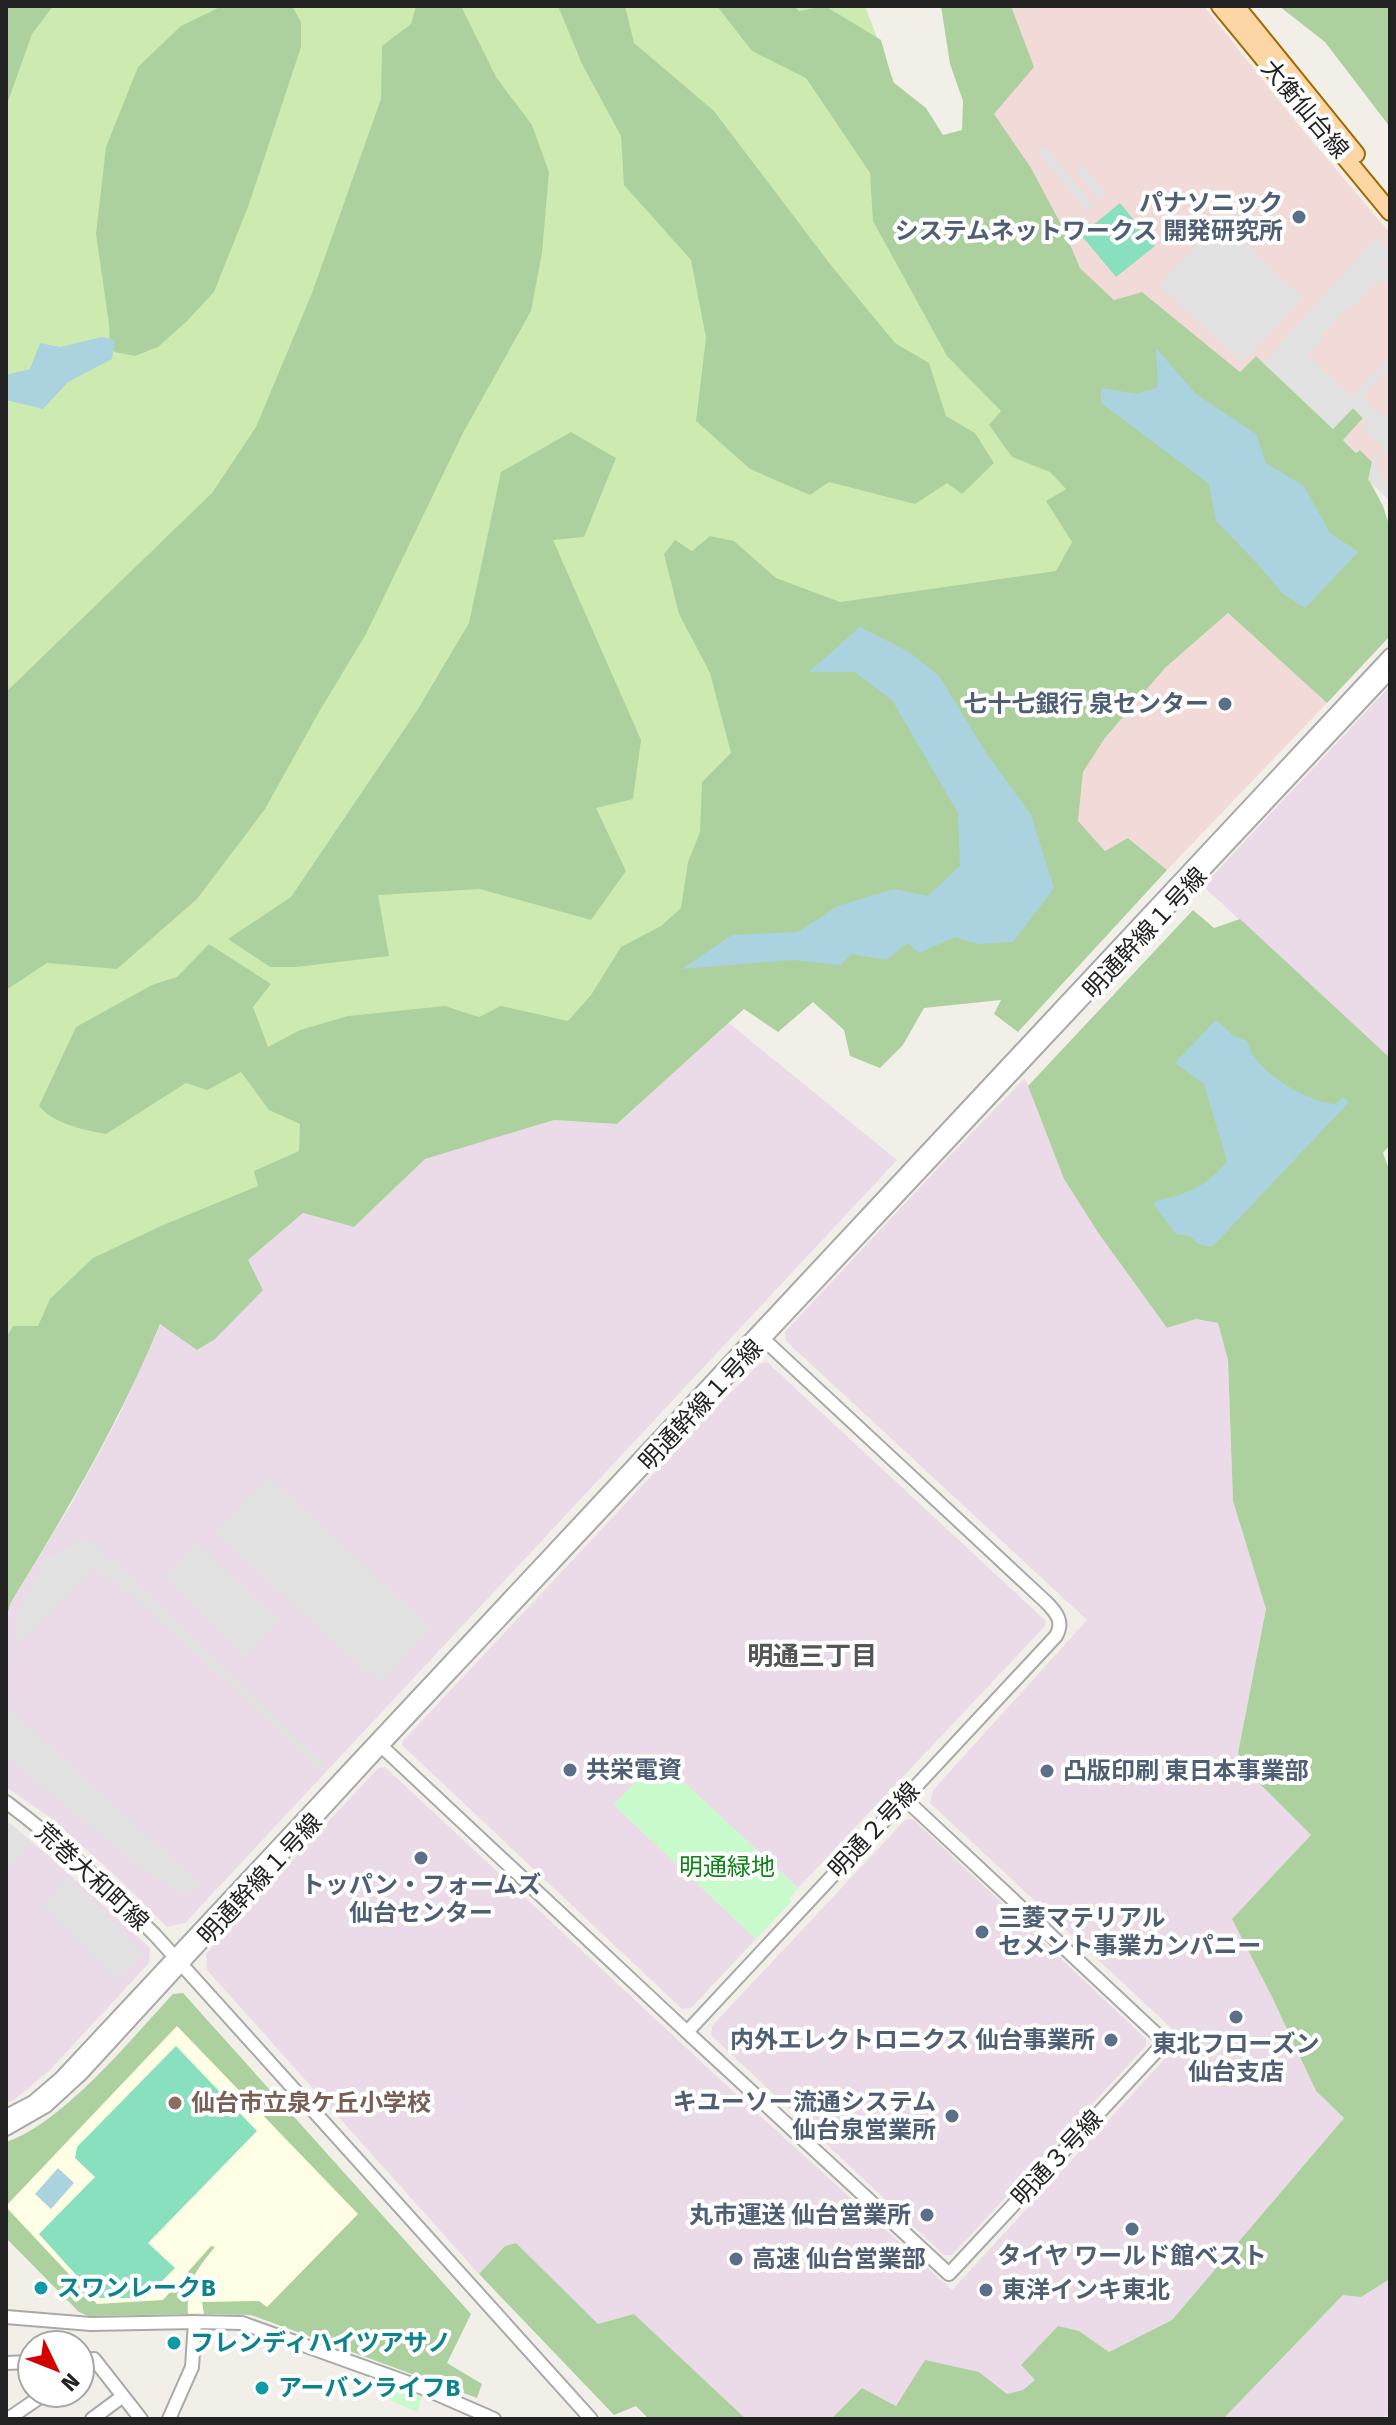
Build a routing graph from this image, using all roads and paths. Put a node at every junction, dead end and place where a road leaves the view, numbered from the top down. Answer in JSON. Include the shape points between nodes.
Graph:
{"nodes":[{"id":1,"x":1220,"y":6,"type":"edge"},
{"id":2,"x":1236,"y":6,"type":"edge"},
{"id":3,"x":1390,"y":196,"type":"edge"},
{"id":4,"x":1390,"y":212,"type":"edge"},
{"id":5,"x":1390,"y":655,"type":"edge"},
{"id":6,"x":1390,"y":672,"type":"edge"},
{"id":7,"x":760,"y":1336,"type":"junction"},
{"id":8,"x":379,"y":1743,"type":"junction"},
{"id":9,"x":904,"y":1798,"type":"junction"},
{"id":10,"x":6,"y":1802,"type":"edge"},
{"id":11,"x":177,"y":1961,"type":"junction"},
{"id":12,"x":687,"y":2032,"type":"junction"},
{"id":13,"x":6,"y":2116,"type":"edge"},
{"id":14,"x":6,"y":2129,"type":"edge"},
{"id":15,"x":6,"y":2317,"type":"edge"},
{"id":16,"x":195,"y":2322,"type":"junction"},
{"id":17,"x":96,"y":2362,"type":"edge"},
{"id":18,"x":123,"y":2396,"type":"junction"},
{"id":19,"x":92,"y":2419,"type":"edge"},
{"id":20,"x":141,"y":2419,"type":"edge"},
{"id":21,"x":169,"y":2419,"type":"edge"},
{"id":22,"x":494,"y":2419,"type":"edge"},
{"id":23,"x":591,"y":2419,"type":"edge"}],
"edges":[{"from":1,"to":4,"type":"main road","name":"大衡仙台線"},
{"from":2,"to":3,"type":"main road","name":"大衡仙台線"},
{"from":5,"to":7,"type":"street"},
{"from":6,"to":7,"type":"street","name":"明通幹線１号線"},
{"from":7,"to":8,"type":"street","name":"明通幹線１号線"},
{"from":7,"to":9,"type":"street","name":"明通２号線","via":[[1046,1602],[1059,1620],[1056,1636]]},
{"from":8,"to":11,"type":"street","name":"明通幹線１号線"},
{"from":8,"to":12,"type":"street"},
{"from":9,"to":12,"type":"street","name":"明通２号線"},
{"from":9,"to":12,"type":"street","name":"明通３号線","via":[[1165,2042],[1057,2159],[949,2274]]},
{"from":10,"to":11,"type":"street","name":"荒巻大和町線","via":[[84,1865]]},
{"from":11,"to":13,"type":"street","via":[[61,2078]]},
{"from":11,"to":14,"type":"street","name":"明通幹線１号線","via":[[82,2073],[46,2106]]},
{"from":11,"to":23,"type":"street","name":"荒巻大和町線"},
{"from":15,"to":16,"type":"street","via":[[91,2324]]},
{"from":16,"to":21,"type":"street","via":[[192,2367]]},
{"from":16,"to":22,"type":"street","via":[[242,2323]]},
{"from":17,"to":18,"type":"street"},
{"from":18,"to":19,"type":"street"},
{"from":18,"to":20,"type":"street"}]}
